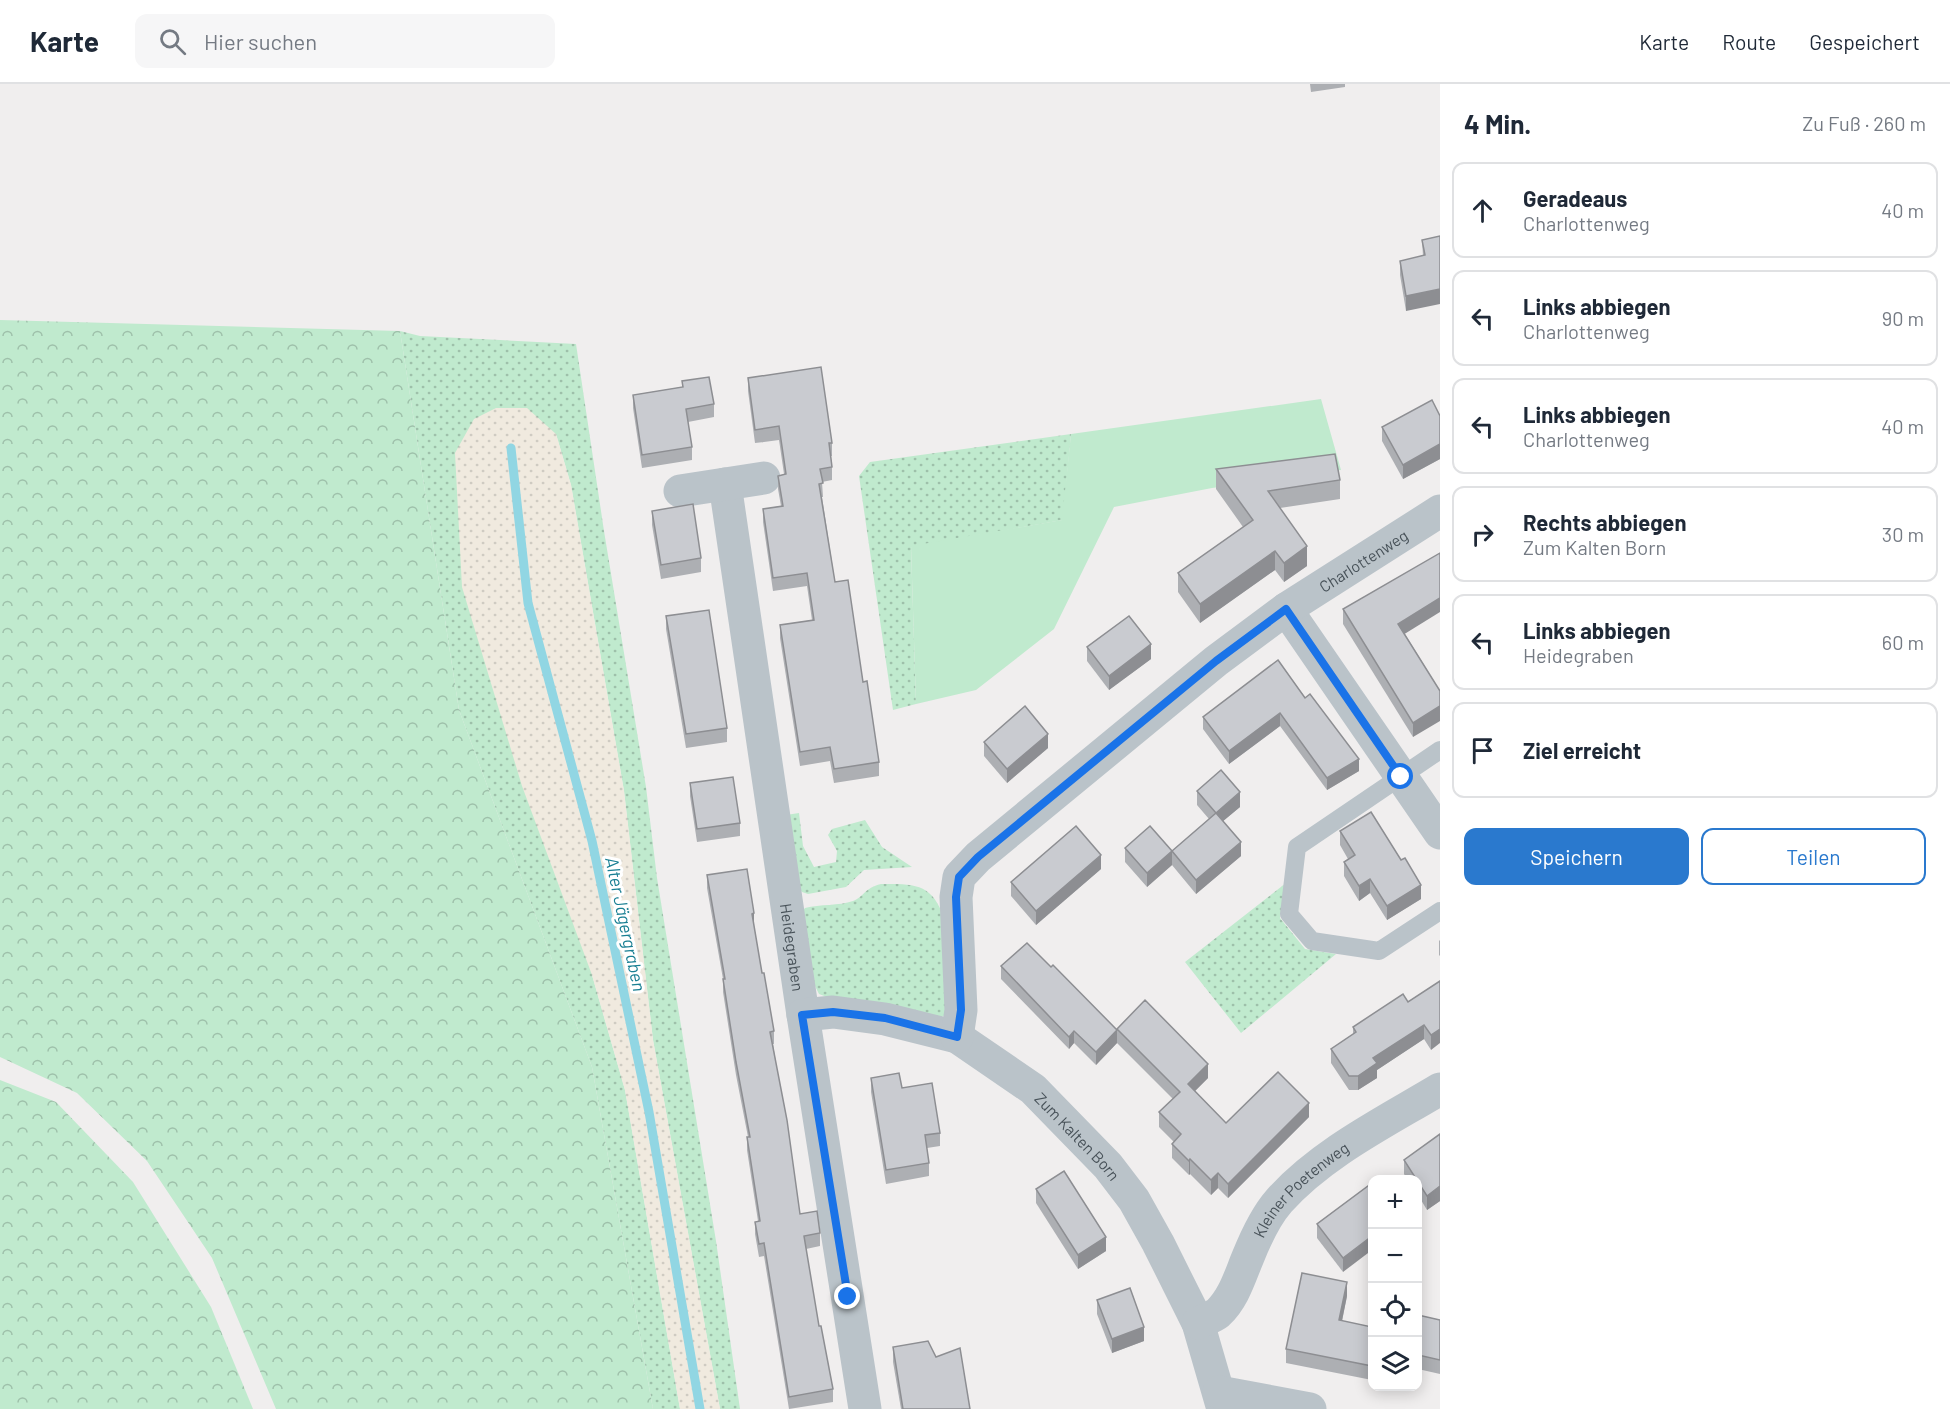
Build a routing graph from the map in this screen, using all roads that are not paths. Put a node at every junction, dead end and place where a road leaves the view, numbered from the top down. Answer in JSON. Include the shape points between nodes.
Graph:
{"nodes":[{"id":1,"x":764,"y":478,"type":"dead end"},
{"id":2,"x":725,"y":484,"type":"junction"},
{"id":3,"x":680,"y":491,"type":"dead end"},
{"id":4,"x":1440,"y":511,"type":"edge"},
{"id":5,"x":1286,"y":609,"type":"junction"},
{"id":6,"x":1440,"y":750,"type":"edge"},
{"id":7,"x":1401,"y":777,"type":"junction"},
{"id":8,"x":1440,"y":833,"type":"edge"},
{"id":9,"x":1440,"y":912,"type":"edge"},
{"id":10,"x":802,"y":1015,"type":"junction"},
{"id":11,"x":957,"y":1037,"type":"junction"},
{"id":12,"x":1440,"y":1089,"type":"edge"},
{"id":13,"x":1197,"y":1323,"type":"junction"},
{"id":14,"x":1221,"y":1401,"type":"edge"},
{"id":15,"x":865,"y":1409,"type":"edge"},
{"id":16,"x":1310,"y":1409,"type":"edge"}],
"edges":[{"from":1,"to":2,"type":"street"},
{"from":2,"to":3,"type":"street"},
{"from":2,"to":10,"type":"street","name":"Heidegraben"},
{"from":4,"to":5,"type":"street","name":"Charlottenweg"},
{"from":5,"to":7,"type":"street"},
{"from":5,"to":11,"type":"street","name":"Charlottenweg","via":[[1207,668],[978,857],[959,877],[956,897],[961,1010]]},
{"from":6,"to":7,"type":"lane"},
{"from":7,"to":8,"type":"street"},
{"from":7,"to":9,"type":"lane","via":[[1297,848],[1289,914],[1312,941],[1379,951]]},
{"from":10,"to":11,"type":"street","name":"Zum Kalten Born","via":[[833,1012],[885,1018]]},
{"from":10,"to":15,"type":"street","name":"Heidegraben"},
{"from":11,"to":13,"type":"street","name":"Zum Kalten Born","via":[[1034,1089],[1108,1166],[1134,1200]]},
{"from":12,"to":13,"type":"street","name":"Kleiner Poetenweg","via":[[1350,1144],[1293,1186],[1261,1227],[1234,1292],[1218,1313]]},
{"from":13,"to":14,"type":"street","name":"Zum Kalten Born"},
{"from":14,"to":16,"type":"street"}]}
